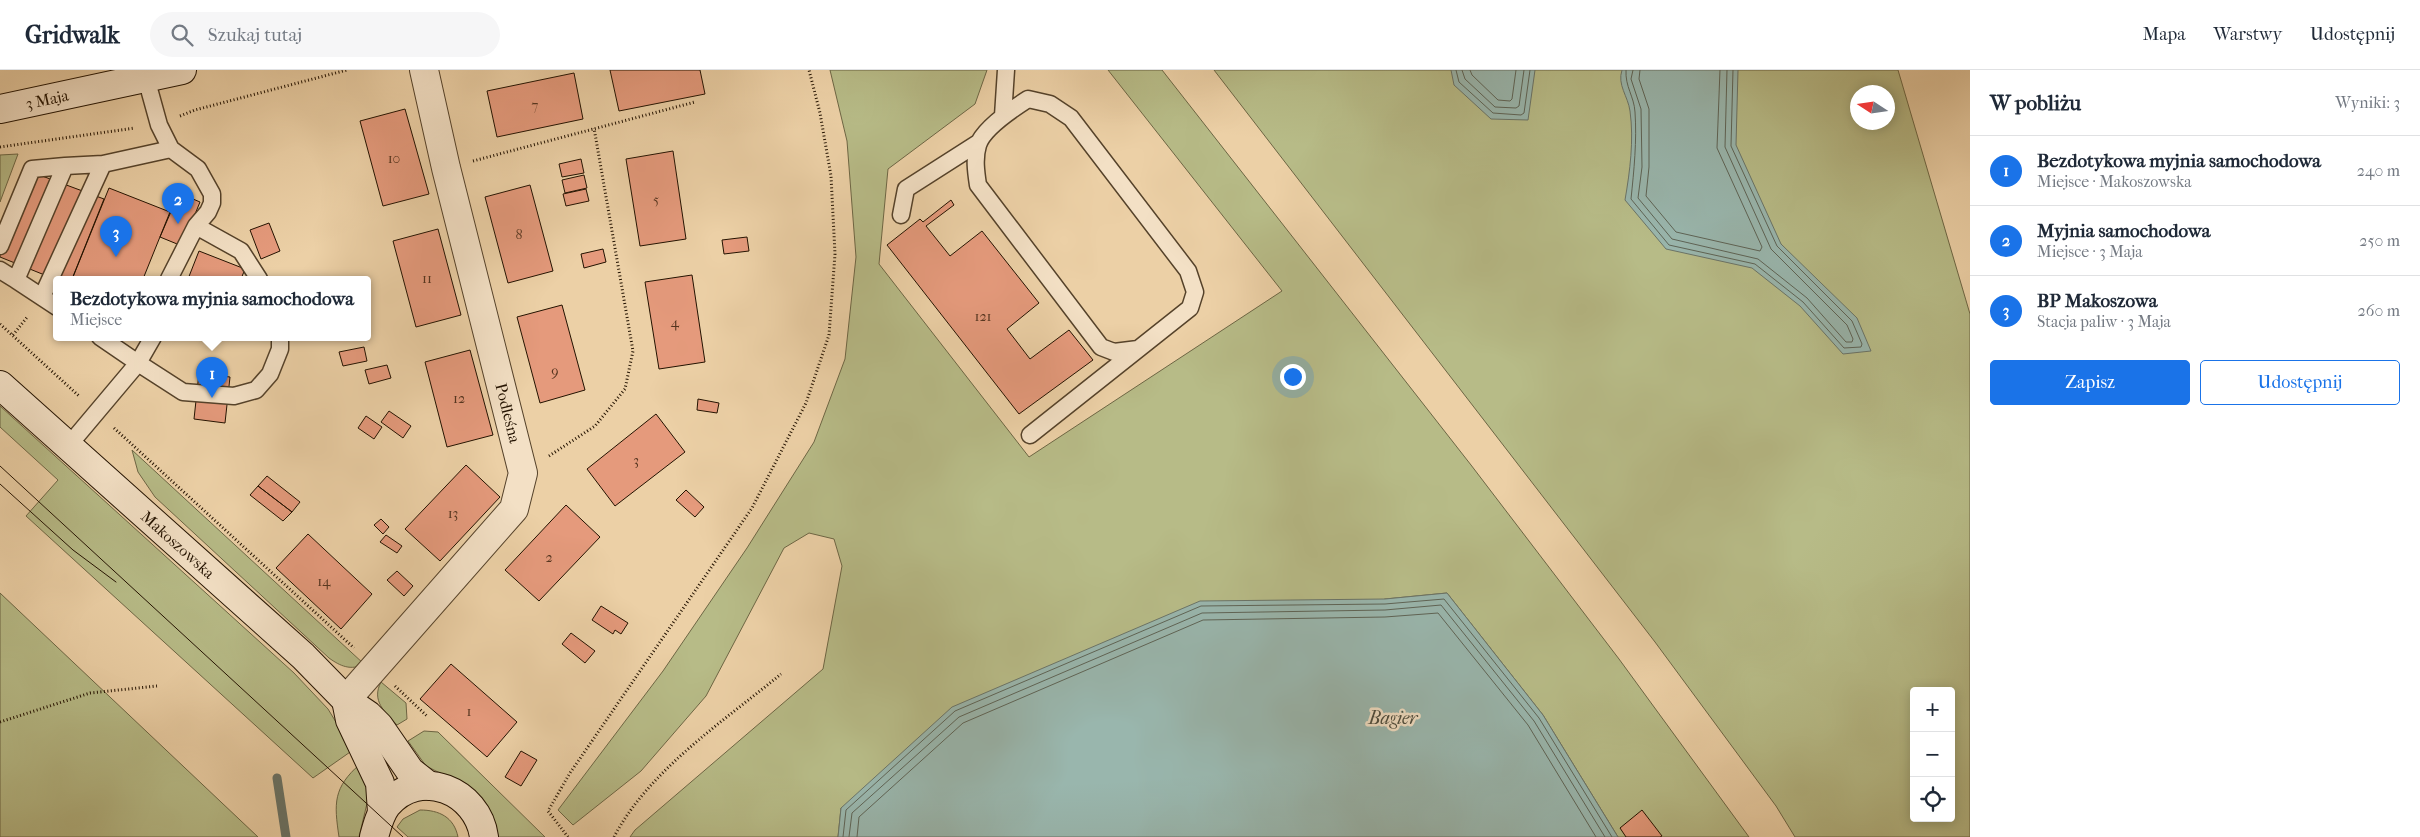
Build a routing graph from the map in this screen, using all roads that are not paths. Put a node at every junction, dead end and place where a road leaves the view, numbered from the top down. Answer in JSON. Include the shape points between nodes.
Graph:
{"nodes":[{"id":1,"x":182,"y":70,"type":"edge"},
{"id":2,"x":424,"y":70,"type":"edge"},
{"id":3,"x":1006,"y":70,"type":"edge"},
{"id":4,"x":146,"y":78,"type":"junction"},
{"id":5,"x":0,"y":109,"type":"edge"},
{"id":6,"x":1003,"y":116,"type":"junction"},
{"id":7,"x":978,"y":143,"type":"junction"},
{"id":8,"x":171,"y":150,"type":"junction"},
{"id":9,"x":103,"y":164,"type":"junction"},
{"id":10,"x":65,"y":166,"type":"junction"},
{"id":11,"x":901,"y":215,"type":"dead end"},
{"id":12,"x":196,"y":226,"type":"junction"},
{"id":13,"x":0,"y":246,"type":"edge"},
{"id":14,"x":0,"y":270,"type":"edge"},
{"id":15,"x":171,"y":276,"type":"edge"},
{"id":16,"x":256,"y":276,"type":"edge"},
{"id":17,"x":16,"y":280,"type":"junction"},
{"id":18,"x":42,"y":297,"type":"junction"},
{"id":19,"x":53,"y":304,"type":"edge"},
{"id":20,"x":106,"y":341,"type":"edge"},
{"id":21,"x":151,"y":341,"type":"edge"},
{"id":22,"x":280,"y":341,"type":"edge"},
{"id":23,"x":1138,"y":349,"type":"junction"},
{"id":24,"x":138,"y":363,"type":"junction"},
{"id":25,"x":2,"y":386,"type":"edge"},
{"id":26,"x":1030,"y":435,"type":"dead end"},
{"id":27,"x":68,"y":445,"type":"junction"},
{"id":28,"x":346,"y":700,"type":"junction"},
{"id":29,"x":429,"y":786,"type":"junction"},
{"id":30,"x":378,"y":824,"type":"edge"},
{"id":31,"x":484,"y":837,"type":"edge"}],
"edges":[{"from":1,"to":4,"type":"main road","name":"3 Maja"},
{"from":2,"to":28,"type":"main road","name":"Podleśna","via":[[523,473],[514,509]]},
{"from":3,"to":6,"type":"lane"},
{"from":4,"to":5,"type":"main road","name":"3 Maja"},
{"from":4,"to":8,"type":"lane","via":[[159,125]]},
{"from":6,"to":7,"type":"lane"},
{"from":6,"to":23,"type":"lane","via":[[1028,100],[1050,104],[1071,118],[1188,270],[1194,292],[1190,308]]},
{"from":7,"to":11,"type":"lane","via":[[906,189]]},
{"from":7,"to":23,"type":"lane","via":[[975,167],[978,184],[1101,347],[1114,352]]},
{"from":8,"to":9,"type":"lane"},
{"from":8,"to":12,"type":"lane","via":[[198,170],[212,194],[208,212]]},
{"from":9,"to":10,"type":"lane"},
{"from":9,"to":18,"type":"lane"},
{"from":10,"to":13,"type":"lane","via":[[32,169]]},
{"from":10,"to":17,"type":"lane"},
{"from":12,"to":15,"type":"lane"},
{"from":12,"to":16,"type":"lane","via":[[241,250]]},
{"from":14,"to":17,"type":"lane"},
{"from":17,"to":18,"type":"lane"},
{"from":18,"to":19,"type":"lane"},
{"from":20,"to":24,"type":"lane"},
{"from":21,"to":24,"type":"lane"},
{"from":22,"to":24,"type":"lane","via":[[270,374],[256,390],[234,396],[183,392]]},
{"from":23,"to":26,"type":"lane"},
{"from":24,"to":27,"type":"lane"},
{"from":25,"to":27,"type":"main road","name":"Makoszowska"},
{"from":27,"to":28,"type":"main road","name":"Makoszowska","via":[[303,656]]},
{"from":28,"to":29,"type":"main road","name":"Makoszowska","via":[[379,726],[410,771]]},
{"from":28,"to":30,"type":"main road","name":"Makoszowska","via":[[350,720],[380,783]]},
{"from":29,"to":30,"type":"main road","name":"Makoszowska","via":[[417,787],[388,804]]},
{"from":29,"to":31,"type":"main road","name":"Makoszowska","via":[[462,796],[474,809]]}]}
